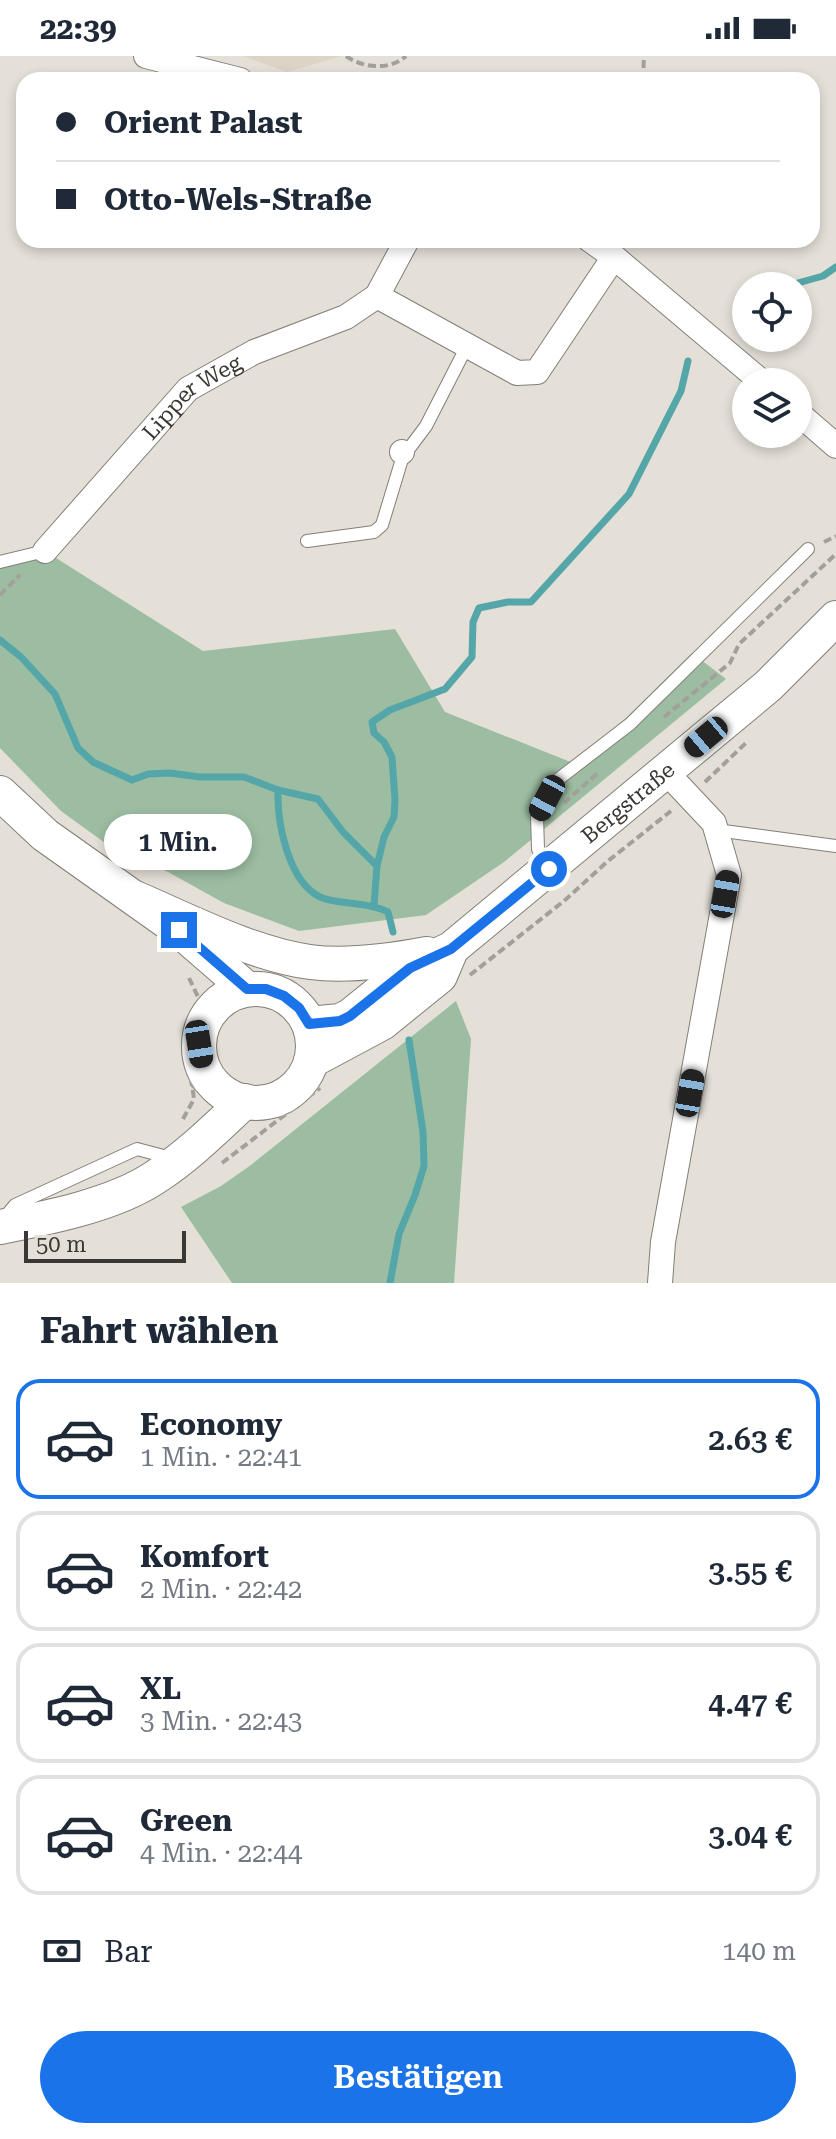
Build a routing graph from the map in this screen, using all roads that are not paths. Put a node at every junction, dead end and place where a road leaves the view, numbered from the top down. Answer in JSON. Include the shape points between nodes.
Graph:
{"nodes":[{"id":1,"x":146,"y":56,"type":"edge"},
{"id":2,"x":209,"y":72,"type":"edge"},
{"id":3,"x":403,"y":248,"type":"edge"},
{"id":4,"x":601,"y":248,"type":"edge"},
{"id":5,"x":614,"y":257,"type":"junction"},
{"id":6,"x":377,"y":296,"type":"junction"},
{"id":7,"x":467,"y":346,"type":"junction"},
{"id":8,"x":745,"y":368,"type":"edge"},
{"id":9,"x":812,"y":425,"type":"edge"},
{"id":10,"x":836,"y":446,"type":"edge"},
{"id":11,"x":307,"y":541,"type":"dead end"},
{"id":12,"x":808,"y":549,"type":"dead end"},
{"id":13,"x":45,"y":551,"type":"joint"},
{"id":14,"x":0,"y":562,"type":"edge"},
{"id":15,"x":836,"y":618,"type":"edge"},
{"id":16,"x":666,"y":772,"type":"junction"},
{"id":17,"x":0,"y":793,"type":"edge"},
{"id":18,"x":716,"y":830,"type":"junction"},
{"id":19,"x":836,"y":846,"type":"edge"},
{"id":20,"x":549,"y":869,"type":"junction"},
{"id":21,"x":135,"y":898,"type":"junction"},
{"id":22,"x":179,"y":930,"type":"junction"},
{"id":23,"x":451,"y":949,"type":"junction"},
{"id":24,"x":247,"y":989,"type":"junction"},
{"id":25,"x":208,"y":1003,"type":"junction"},
{"id":26,"x":309,"y":1024,"type":"junction"},
{"id":27,"x":311,"y":1061,"type":"junction"},
{"id":28,"x":203,"y":1085,"type":"junction"},
{"id":29,"x":245,"y":1101,"type":"junction"},
{"id":30,"x":181,"y":1158,"type":"junction"},
{"id":31,"x":0,"y":1225,"type":"edge"},
{"id":32,"x":660,"y":1283,"type":"edge"}],
"edges":[{"from":1,"to":2,"type":"street"},
{"from":3,"to":6,"type":"street","name":"Lipper Weg"},
{"from":4,"to":5,"type":"street"},
{"from":5,"to":7,"type":"street","via":[[537,372],[517,373]]},
{"from":5,"to":8,"type":"street"},
{"from":6,"to":7,"type":"street"},
{"from":6,"to":13,"type":"street","name":"Lipper Weg","via":[[346,317],[254,352],[188,389]]},
{"from":7,"to":11,"type":"lane","via":[[426,426],[405,454],[382,525],[374,532]]},
{"from":9,"to":10,"type":"street"},
{"from":12,"to":20,"type":"lane","via":[[630,724],[556,781],[537,816],[538,849]]},
{"from":13,"to":14,"type":"lane"},
{"from":15,"to":16,"type":"main road","name":"Bergstraße","via":[[768,686]]},
{"from":16,"to":18,"type":"street"},
{"from":16,"to":20,"type":"main road","name":"Bergstraße"},
{"from":17,"to":21,"type":"main road","via":[[45,835]]},
{"from":18,"to":19,"type":"lane"},
{"from":18,"to":32,"type":"street","via":[[729,875]]},
{"from":20,"to":23,"type":"main road","name":"Bergstraße"},
{"from":21,"to":22,"type":"main road"},
{"from":21,"to":23,"type":"main road","via":[[266,951],[310,962],[365,963]]},
{"from":22,"to":24,"type":"main road"},
{"from":22,"to":25,"type":"main road"},
{"from":23,"to":26,"type":"main road","name":"Bergstraße","via":[[410,968],[350,1016]]},
{"from":23,"to":27,"type":"main road","name":"Bergstraße","via":[[440,976],[382,1023]]},
{"from":24,"to":25,"type":"main road"},
{"from":24,"to":26,"type":"main road","via":[[284,996]]},
{"from":25,"to":28,"type":"main road","via":[[199,1044]]},
{"from":26,"to":27,"type":"main road"},
{"from":27,"to":29,"type":"main road","via":[[304,1077],[286,1094]]},
{"from":28,"to":29,"type":"main road"},
{"from":28,"to":30,"type":"main road"},
{"from":29,"to":30,"type":"main road"},
{"from":30,"to":31,"type":"main road","via":[[127,1192],[52,1217]]}]}
